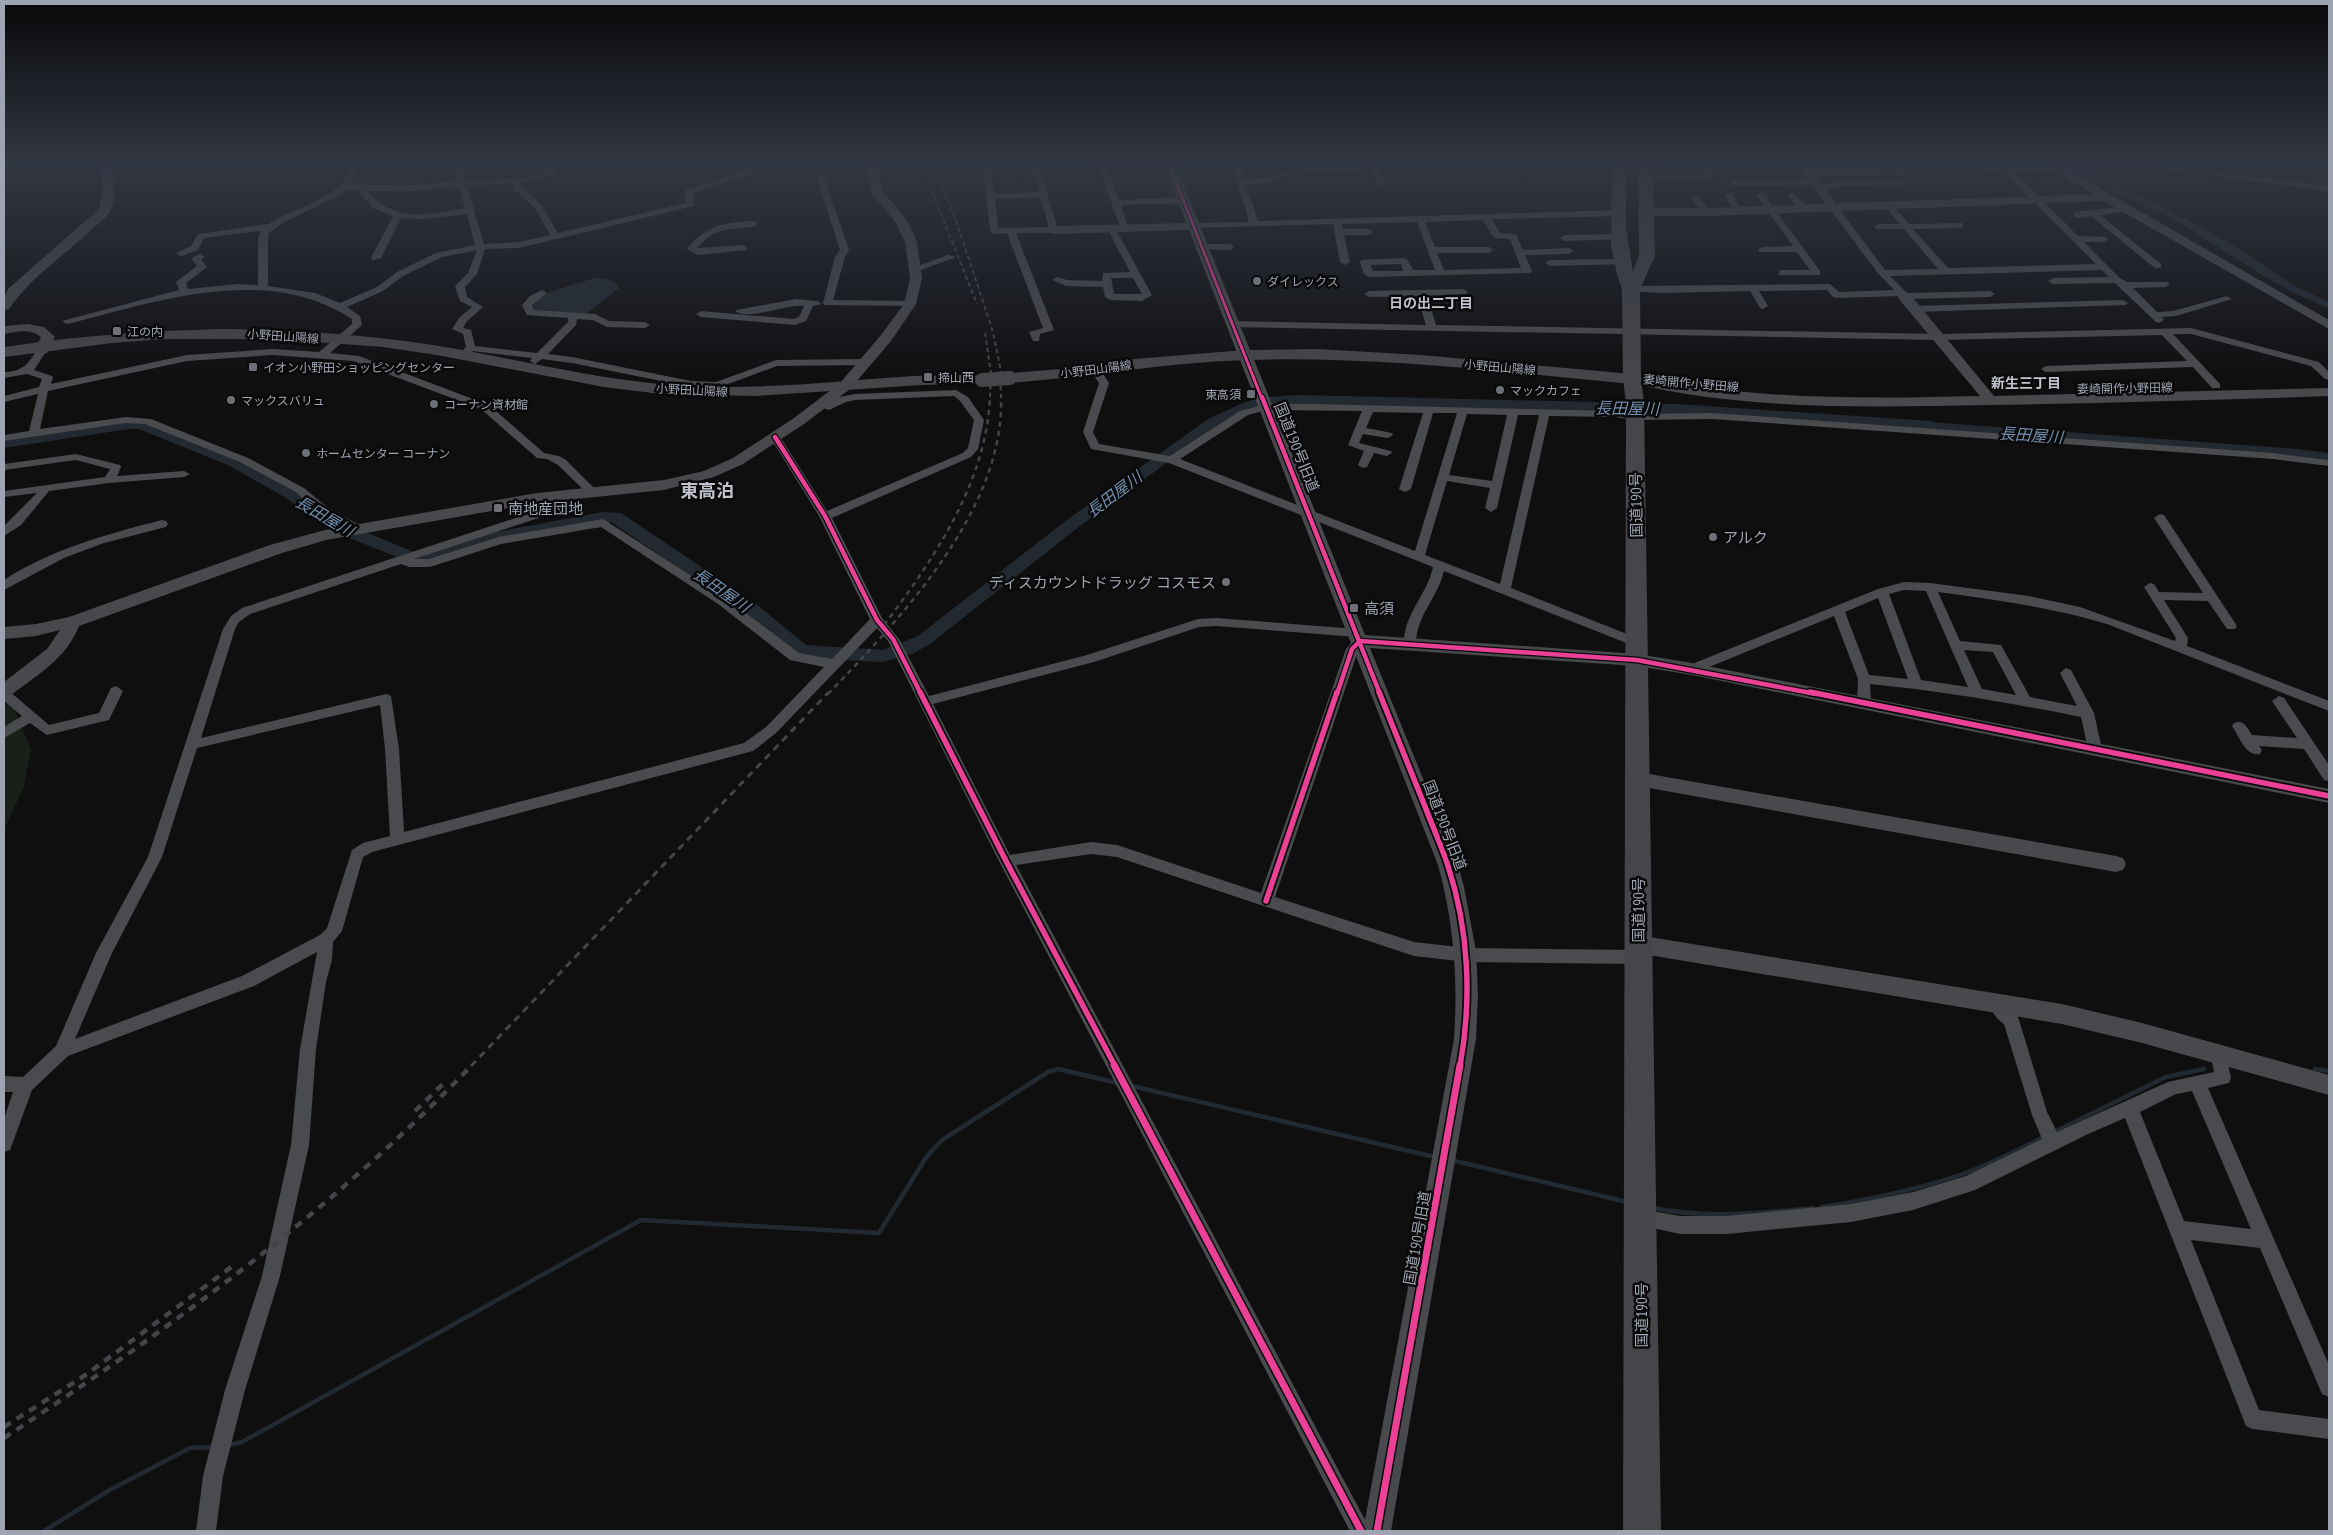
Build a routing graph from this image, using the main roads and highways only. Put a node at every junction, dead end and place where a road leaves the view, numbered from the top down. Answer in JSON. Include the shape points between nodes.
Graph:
{"nodes":[{"id":1,"x":1620,"y":236,"type":"edge"},
{"id":2,"x":1648,"y":236,"type":"edge"},
{"id":3,"x":1620,"y":248,"type":"junction"},
{"id":4,"x":1648,"y":248,"type":"junction"},
{"id":5,"x":1631,"y":289,"type":"junction"},
{"id":6,"x":338,"y":342,"type":"junction"},
{"id":7,"x":43,"y":348,"type":"junction"},
{"id":8,"x":4,"y":352,"type":"edge"},
{"id":9,"x":4,"y":357,"type":"edge"},
{"id":10,"x":526,"y":368,"type":"junction"},
{"id":11,"x":1632,"y":379,"type":"junction"},
{"id":12,"x":1642,"y":1531,"type":"edge"}],
"edges":[{"from":1,"to":3,"type":"highway","name":"国道190号"},
{"from":2,"to":4,"type":"highway","name":"国道190号"},
{"from":3,"to":4,"type":"highway","via":[[1633,251]]},
{"from":3,"to":5,"type":"highway","name":"国道190号","via":[[1625,278]]},
{"from":4,"to":5,"type":"highway","name":"国道190号"},
{"from":5,"to":11,"type":"highway","name":"国道190号"},
{"from":6,"to":7,"type":"main road","name":"小野田山陽線","via":[[178,340]]},
{"from":6,"to":10,"type":"main road","name":"小野田山陽線"},
{"from":6,"to":10,"type":"main road","name":"小野田山陽線","via":[[467,351]]},
{"from":7,"to":8,"type":"main road","name":"小野田山陽線"},
{"from":7,"to":9,"type":"main road","name":"小野田山陽線"},
{"from":10,"to":11,"type":"main road","name":"小野田山陽線","bridge":true,"via":[[651,388],[747,392],[918,381],[957,382],[1245,355],[1366,356]]},
{"from":11,"to":12,"type":"highway","name":"国道190号","via":[[1635,411]]}]}
